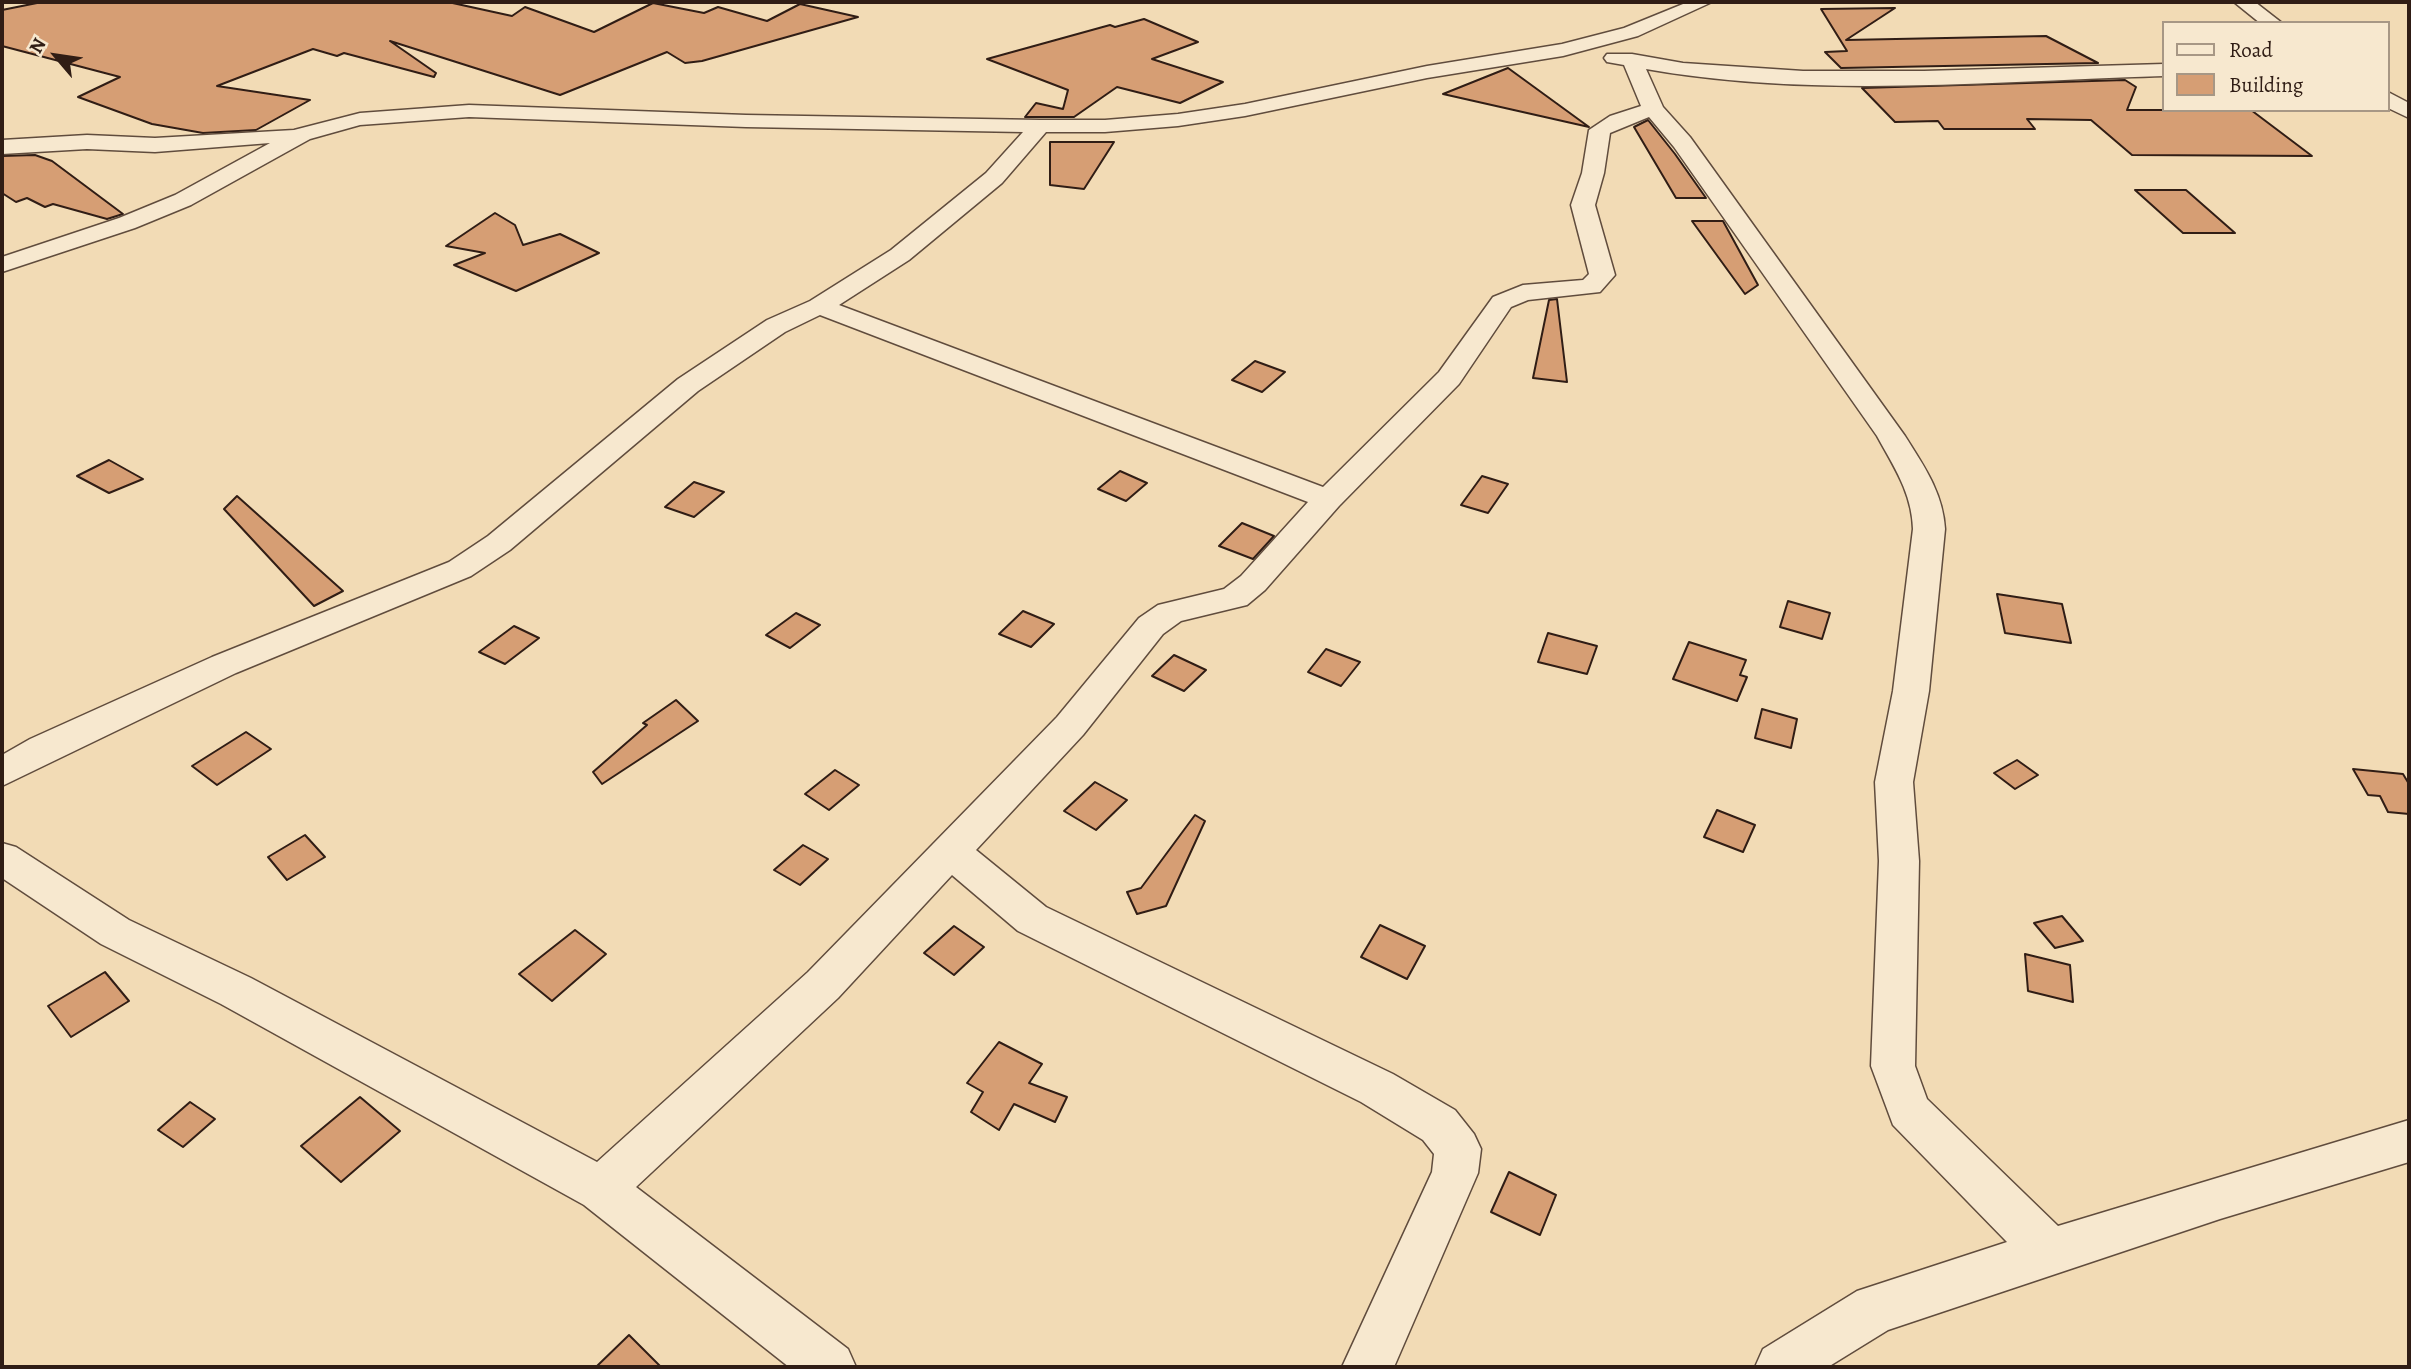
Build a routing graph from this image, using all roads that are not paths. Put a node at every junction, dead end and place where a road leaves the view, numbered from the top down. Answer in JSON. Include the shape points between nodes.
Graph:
{"nodes":[{"id":1,"x":1703,"y":2,"type":"edge"},
{"id":2,"x":2243,"y":2,"type":"edge"},
{"id":3,"x":2270,"y":21,"type":"edge"},
{"id":4,"x":1563,"y":50,"type":"junction"},
{"id":5,"x":1632,"y":60,"type":"junction"},
{"id":6,"x":2162,"y":69,"type":"edge"},
{"id":7,"x":2390,"y":99,"type":"edge"},
{"id":8,"x":1653,"y":109,"type":"junction"},
{"id":9,"x":2409,"y":112,"type":"edge"},
{"id":10,"x":1040,"y":126,"type":"junction"},
{"id":11,"x":302,"y":134,"type":"junction"},
{"id":12,"x":2,"y":147,"type":"edge"},
{"id":13,"x":2,"y":265,"type":"edge"},
{"id":14,"x":819,"y":306,"type":"junction"},
{"id":15,"x":1328,"y":499,"type":"junction"},
{"id":16,"x":43,"y":748,"type":"junction"},
{"id":17,"x":2,"y":751,"type":"edge"},
{"id":18,"x":2,"y":772,"type":"edge"},
{"id":19,"x":951,"y":851,"type":"junction"},
{"id":20,"x":2,"y":858,"type":"edge"},
{"id":21,"x":2409,"y":1141,"type":"edge"},
{"id":22,"x":601,"y":1189,"type":"junction"},
{"id":23,"x":2050,"y":1252,"type":"junction"},
{"id":24,"x":830,"y":1367,"type":"edge"},
{"id":25,"x":1368,"y":1367,"type":"edge"},
{"id":26,"x":1782,"y":1367,"type":"edge"}],
"edges":[{"from":1,"to":4,"type":"street","via":[[1631,32]]},
{"from":2,"to":3,"type":"street"},
{"from":4,"to":5,"type":"street"},
{"from":4,"to":10,"type":"street","via":[[1191,118]]},
{"from":5,"to":6,"type":"street","via":[[1717,71],[1866,77]]},
{"from":5,"to":8,"type":"street"},
{"from":7,"to":9,"type":"street"},
{"from":8,"to":15,"type":"street","via":[[1600,131],[1583,205],[1602,275],[1598,281],[1577,290],[1523,292],[1502,302],[1449,378]]},
{"from":8,"to":23,"type":"street","via":[[1682,142],[1891,436],[1928,507],[1911,691],[1894,782],[1899,861],[1893,1066],[1909,1111]]},
{"from":10,"to":11,"type":"street","via":[[458,111],[360,119]]},
{"from":10,"to":14,"type":"street","via":[[994,178],[954,212],[861,282]]},
{"from":11,"to":12,"type":"street","via":[[181,144],[73,142]]},
{"from":11,"to":13,"type":"street","via":[[183,200]]},
{"from":14,"to":15,"type":"street"},
{"from":14,"to":16,"type":"street","via":[[776,326],[688,385],[499,543],[460,569],[225,664]]},
{"from":15,"to":19,"type":"street","via":[[1235,597],[1170,613],[1150,626],[1070,726]]},
{"from":16,"to":17,"type":"street"},
{"from":16,"to":18,"type":"street"},
{"from":19,"to":22,"type":"street","via":[[824,985]]},
{"from":19,"to":25,"type":"street","via":[[1032,919],[1396,1099],[1438,1125],[1458,1149],[1455,1173]]},
{"from":20,"to":22,"type":"street","via":[[115,932],[236,991]]},
{"from":21,"to":23,"type":"street"},
{"from":22,"to":24,"type":"street"},
{"from":23,"to":26,"type":"street","via":[[1875,1309]]}]}
